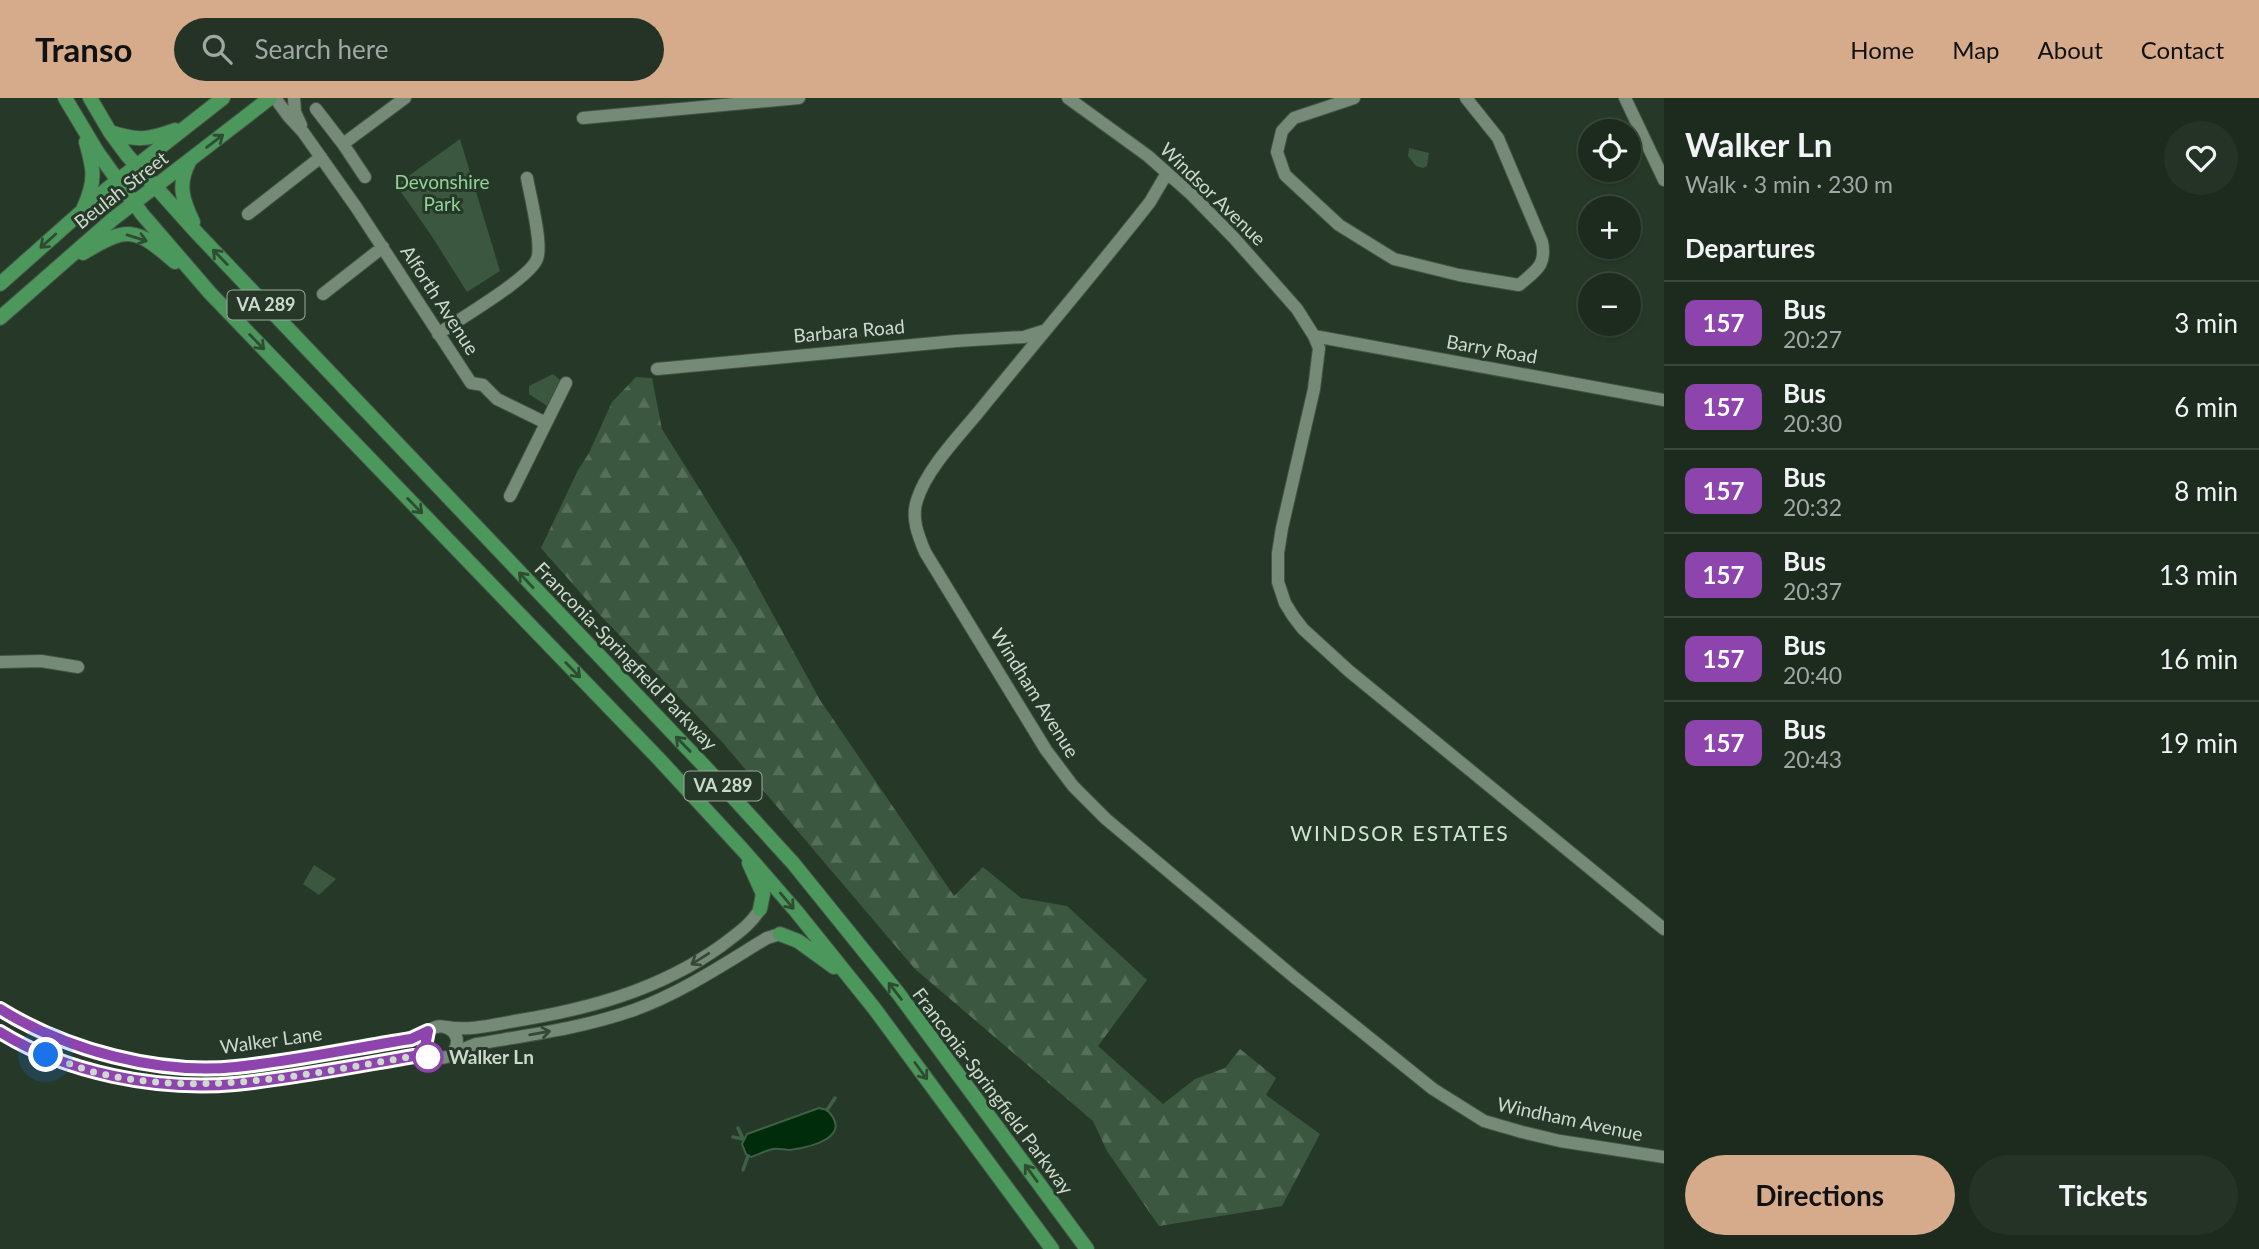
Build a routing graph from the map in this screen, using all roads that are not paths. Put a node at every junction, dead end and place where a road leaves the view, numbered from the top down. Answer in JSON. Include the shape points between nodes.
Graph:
{"nodes":[{"id":1,"x":65,"y":98,"type":"edge"},
{"id":2,"x":90,"y":98,"type":"edge"},
{"id":3,"x":223,"y":98,"type":"edge"},
{"id":4,"x":273,"y":98,"type":"edge"},
{"id":5,"x":293,"y":98,"type":"edge"},
{"id":6,"x":405,"y":98,"type":"edge"},
{"id":7,"x":799,"y":98,"type":"edge"},
{"id":8,"x":1068,"y":98,"type":"edge"},
{"id":9,"x":1353,"y":98,"type":"edge"},
{"id":10,"x":1466,"y":98,"type":"edge"},
{"id":11,"x":1625,"y":98,"type":"edge"},
{"id":12,"x":316,"y":109,"type":"dead end"},
{"id":13,"x":583,"y":118,"type":"dead end"},
{"id":14,"x":80,"y":124,"type":"junction"},
{"id":15,"x":189,"y":124,"type":"junction"},
{"id":16,"x":110,"y":132,"type":"junction"},
{"id":17,"x":303,"y":132,"type":"junction"},
{"id":18,"x":343,"y":144,"type":"junction"},
{"id":19,"x":321,"y":157,"type":"junction"},
{"id":20,"x":190,"y":160,"type":"junction"},
{"id":21,"x":136,"y":166,"type":"junction"},
{"id":22,"x":1167,"y":173,"type":"junction"},
{"id":23,"x":365,"y":177,"type":"dead end"},
{"id":24,"x":1663,"y":177,"type":"edge"},
{"id":25,"x":527,"y":178,"type":"dead end"},
{"id":26,"x":118,"y":180,"type":"junction"},
{"id":27,"x":155,"y":186,"type":"junction"},
{"id":28,"x":134,"y":202,"type":"junction"},
{"id":29,"x":83,"y":209,"type":"junction"},
{"id":30,"x":248,"y":214,"type":"dead end"},
{"id":31,"x":197,"y":233,"type":"junction"},
{"id":32,"x":383,"y":247,"type":"junction"},
{"id":33,"x":54,"y":269,"type":"junction"},
{"id":34,"x":0,"y":284,"type":"edge"},
{"id":35,"x":209,"y":293,"type":"junction"},
{"id":36,"x":323,"y":294,"type":"dead end"},
{"id":37,"x":0,"y":318,"type":"edge"},
{"id":38,"x":1044,"y":331,"type":"junction"},
{"id":39,"x":438,"y":334,"type":"junction"},
{"id":40,"x":1314,"y":336,"type":"junction"},
{"id":41,"x":657,"y":369,"type":"dead end"},
{"id":42,"x":566,"y":383,"type":"dead end"},
{"id":43,"x":1664,"y":400,"type":"edge"},
{"id":44,"x":546,"y":423,"type":"junction"},
{"id":45,"x":510,"y":496,"type":"dead end"},
{"id":46,"x":0,"y":662,"type":"edge"},
{"id":47,"x":78,"y":667,"type":"dead end"},
{"id":48,"x":743,"y":849,"type":"junction"},
{"id":49,"x":760,"y":909,"type":"joint"},
{"id":50,"x":1664,"y":929,"type":"edge"},
{"id":51,"x":780,"y":934,"type":"joint"},
{"id":52,"x":850,"y":978,"type":"junction"},
{"id":53,"x":0,"y":1009,"type":"edge"},
{"id":54,"x":446,"y":1027,"type":"junction"},
{"id":55,"x":428,"y":1031,"type":"junction"},
{"id":56,"x":0,"y":1032,"type":"edge"},
{"id":57,"x":451,"y":1055,"type":"junction"},
{"id":58,"x":435,"y":1058,"type":"junction"},
{"id":59,"x":1664,"y":1157,"type":"edge"},
{"id":60,"x":1052,"y":1249,"type":"edge"},
{"id":61,"x":1087,"y":1249,"type":"edge"}],
"edges":[{"from":1,"to":14,"type":"main road"},
{"from":2,"to":16,"type":"main road","name":"Franconia-Springfield Parkway"},
{"from":3,"to":15,"type":"main road","name":"Beulah Street"},
{"from":4,"to":17,"type":"street","name":"Alforth Avenue"},
{"from":20,"to":4,"type":"main road","name":"Beulah Street","one_way":true},
{"from":5,"to":17,"type":"street","name":"Alforth Avenue"},
{"from":6,"to":18,"type":"street"},
{"from":7,"to":13,"type":"street"},
{"from":8,"to":22,"type":"street","name":"Windsor Avenue"},
{"from":9,"to":10,"type":"street","via":[[1294,118],[1282,131],[1277,152],[1285,175],[1339,225],[1394,259],[1519,285],[1541,266],[1542,242],[1498,138]]},
{"from":11,"to":24,"type":"street"},
{"from":12,"to":18,"type":"street"},
{"from":14,"to":26,"type":"main road"},
{"from":14,"to":29,"type":"main road","via":[[94,171]]},
{"from":15,"to":16,"type":"main road","via":[[140,139]]},
{"from":15,"to":21,"type":"main road","name":"Beulah Street"},
{"from":16,"to":21,"type":"main road","name":"Franconia-Springfield Parkway"},
{"from":17,"to":19,"type":"street","name":"Alforth Avenue"},
{"from":18,"to":23,"type":"street"},
{"from":19,"to":30,"type":"street"},
{"from":19,"to":32,"type":"street","name":"Alforth Avenue"},
{"from":20,"to":27,"type":"main road","name":"Beulah Street"},
{"from":20,"to":31,"type":"main road","via":[[181,191]]},
{"from":21,"to":26,"type":"main road","name":"Beulah Street"},
{"from":21,"to":27,"type":"main road","name":"Franconia-Springfield Parkway"},
{"from":22,"to":38,"type":"street","name":"Windham Avenue","via":[[1150,202]]},
{"from":22,"to":40,"type":"street","name":"Windsor Avenue","via":[[1234,238],[1297,309]]},
{"from":25,"to":39,"type":"street","via":[[538,236],[537,260],[525,274]]},
{"from":26,"to":28,"type":"main road"},
{"from":26,"to":29,"type":"main road","name":"Beulah Street"},
{"from":27,"to":28,"type":"main road","name":"Beulah Street"},
{"from":27,"to":31,"type":"main road","name":"Franconia-Springfield Parkway","number":"VA 289"},
{"from":28,"to":33,"type":"main road","name":"Beulah Street"},
{"from":28,"to":35,"type":"main road","number":"VA 289"},
{"from":29,"to":34,"type":"main road","name":"Beulah Street","one_way":true},
{"from":61,"to":31,"type":"main road","name":"Franconia-Springfield Parkway","number":"VA 289","one_way":true,"via":[[904,1002],[786,855]]},
{"from":32,"to":36,"type":"street"},
{"from":32,"to":39,"type":"street","name":"Alforth Avenue"},
{"from":33,"to":35,"type":"main road","one_way":true,"via":[[112,236],[130,234],[154,244]]},
{"from":33,"to":37,"type":"main road","name":"Beulah Street"},
{"from":35,"to":48,"type":"main road","number":"VA 289","one_way":true},
{"from":38,"to":41,"type":"street","name":"Barbara Road","via":[[1016,338]]},
{"from":38,"to":59,"type":"street","name":"Windham Avenue","via":[[934,469],[920,491],[914,517],[925,552],[1046,750],[1073,786],[1106,820],[1452,1103],[1485,1121],[1522,1132]]},
{"from":39,"to":44,"type":"street","name":"Alforth Avenue","via":[[471,383],[483,385],[496,399]]},
{"from":40,"to":43,"type":"street","name":"Barry Road"},
{"from":40,"to":50,"type":"street","via":[[1318,348],[1314,389],[1278,553],[1278,582],[1288,610],[1349,671]]},
{"from":42,"to":44,"type":"street"},
{"from":44,"to":45,"type":"street"},
{"from":46,"to":47,"type":"street","via":[[41,660]]},
{"from":48,"to":49,"type":"main road","via":[[762,894]]},
{"from":48,"to":52,"type":"main road","number":"VA 289","one_way":true},
{"from":49,"to":54,"type":"street","name":"Walker Lane","one_way":true,"via":[[744,928],[702,958],[623,997],[530,1019]]},
{"from":51,"to":52,"type":"main road","via":[[798,941]]},
{"from":57,"to":51,"type":"street","name":"Walker Lane","one_way":true,"via":[[476,1044],[581,1025],[636,1009]]},
{"from":52,"to":60,"type":"main road","number":"VA 289","one_way":true},
{"from":53,"to":55,"type":"street","name":"Walker Lane","via":[[42,1031],[104,1054],[198,1068],[272,1062],[411,1039]]},
{"from":54,"to":55,"type":"street","name":"Walker Lane"},
{"from":54,"to":57,"type":"street","via":[[457,1040]]},
{"from":55,"to":58,"type":"street","via":[[425,1046]]},
{"from":56,"to":58,"type":"street","name":"Walker Lane","via":[[100,1074],[196,1085],[268,1080],[414,1056]]},
{"from":57,"to":58,"type":"street","name":"Walker Lane"}]}
